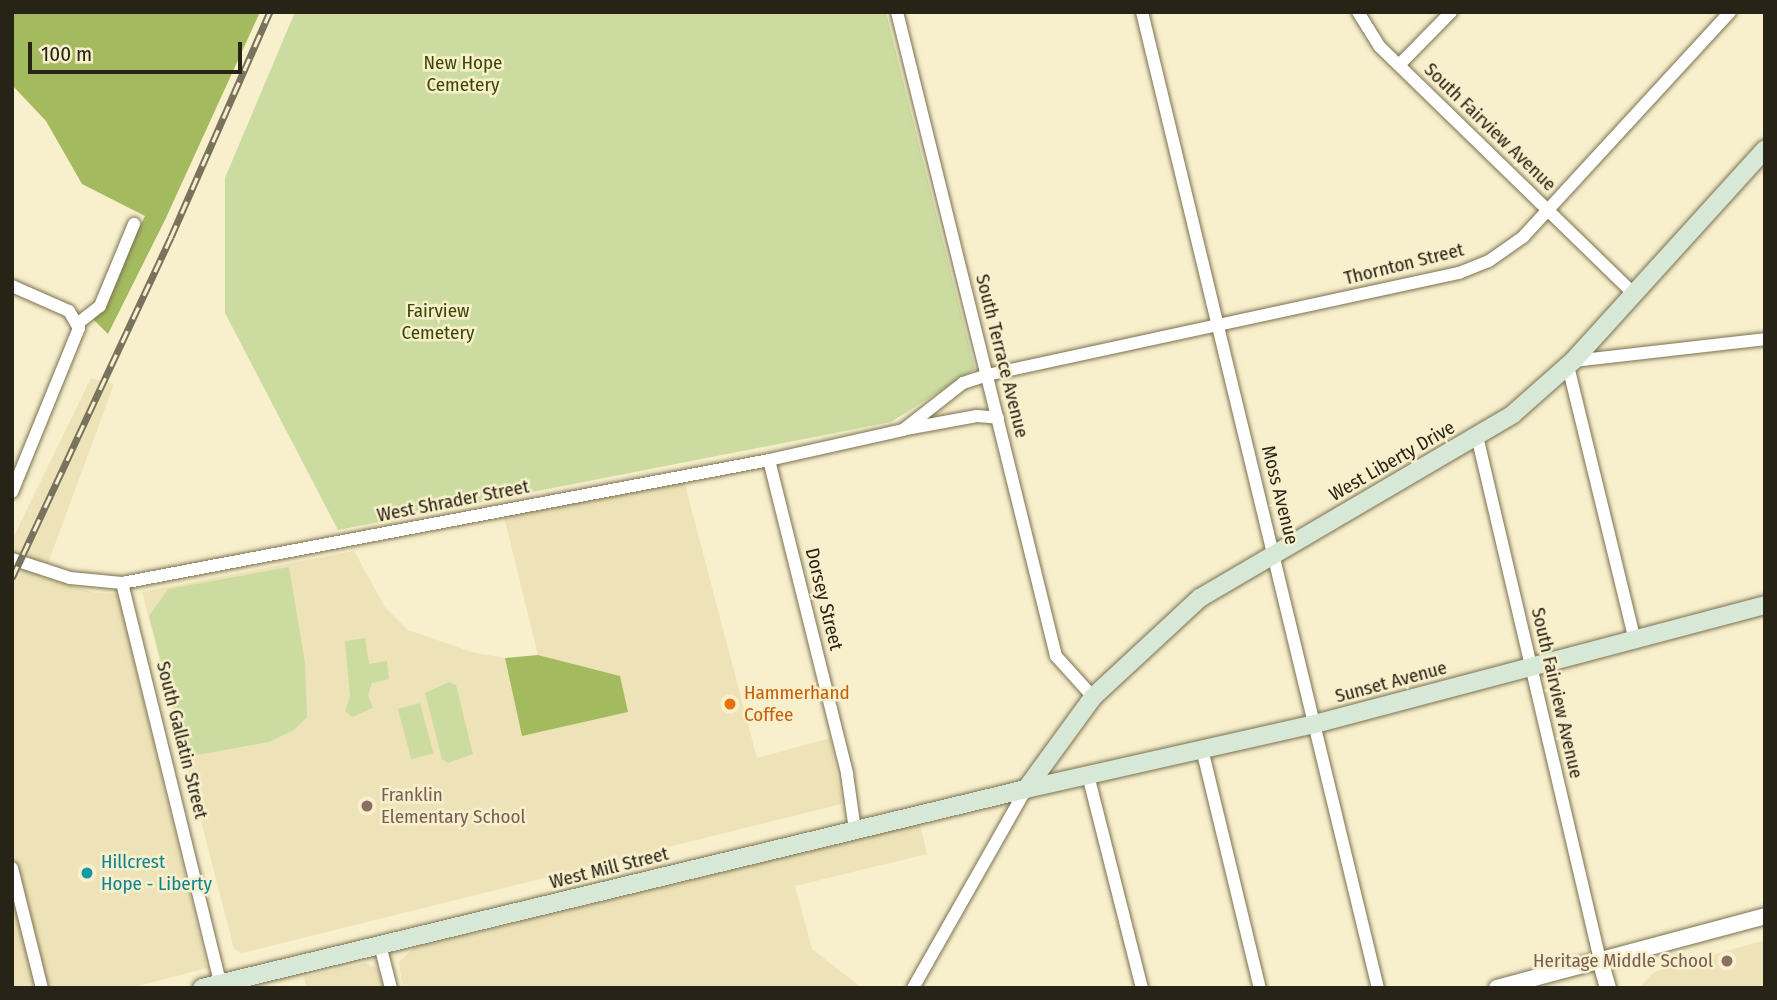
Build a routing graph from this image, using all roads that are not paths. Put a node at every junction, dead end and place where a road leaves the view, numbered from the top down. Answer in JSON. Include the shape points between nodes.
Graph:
{"nodes":[{"id":1,"x":897,"y":12,"type":"edge"},
{"id":2,"x":1142,"y":12,"type":"edge"},
{"id":3,"x":1358,"y":12,"type":"edge"},
{"id":4,"x":1451,"y":12,"type":"edge"},
{"id":5,"x":1730,"y":12,"type":"edge"},
{"id":6,"x":1399,"y":65,"type":"junction"},
{"id":7,"x":1765,"y":149,"type":"edge"},
{"id":8,"x":1547,"y":211,"type":"junction"},
{"id":9,"x":134,"y":224,"type":"dead end"},
{"id":10,"x":12,"y":286,"type":"edge"},
{"id":11,"x":1632,"y":292,"type":"junction"},
{"id":12,"x":1218,"y":323,"type":"junction"},
{"id":13,"x":77,"y":324,"type":"junction"},
{"id":14,"x":1765,"y":339,"type":"edge"},
{"id":15,"x":1570,"y":363,"type":"junction"},
{"id":16,"x":987,"y":375,"type":"junction"},
{"id":17,"x":998,"y":418,"type":"junction"},
{"id":18,"x":903,"y":429,"type":"junction"},
{"id":19,"x":1477,"y":436,"type":"junction"},
{"id":20,"x":769,"y":460,"type":"junction"},
{"id":21,"x":12,"y":492,"type":"edge"},
{"id":22,"x":1275,"y":554,"type":"junction"},
{"id":23,"x":12,"y":559,"type":"edge"},
{"id":24,"x":122,"y":583,"type":"junction"},
{"id":25,"x":1765,"y":605,"type":"edge"},
{"id":26,"x":1636,"y":641,"type":"junction"},
{"id":27,"x":1531,"y":667,"type":"junction"},
{"id":28,"x":1093,"y":697,"type":"junction"},
{"id":29,"x":1315,"y":724,"type":"junction"},
{"id":30,"x":1202,"y":749,"type":"junction"},
{"id":31,"x":1088,"y":775,"type":"junction"},
{"id":32,"x":1026,"y":789,"type":"junction"},
{"id":33,"x":855,"y":830,"type":"junction"},
{"id":34,"x":12,"y":868,"type":"edge"},
{"id":35,"x":1765,"y":916,"type":"edge"},
{"id":36,"x":380,"y":945,"type":"junction"},
{"id":37,"x":1600,"y":960,"type":"junction"},
{"id":38,"x":221,"y":985,"type":"edge"},
{"id":39,"x":42,"y":988,"type":"edge"},
{"id":40,"x":202,"y":988,"type":"edge"},
{"id":41,"x":391,"y":988,"type":"edge"},
{"id":42,"x":913,"y":988,"type":"edge"},
{"id":43,"x":1142,"y":988,"type":"edge"},
{"id":44,"x":1260,"y":988,"type":"edge"},
{"id":45,"x":1378,"y":988,"type":"edge"},
{"id":46,"x":1497,"y":988,"type":"edge"},
{"id":47,"x":1608,"y":988,"type":"edge"}],
"edges":[{"from":1,"to":16,"type":"street","name":"South Terrace Avenue"},
{"from":2,"to":12,"type":"street","name":"Moss Avenue"},
{"from":3,"to":6,"type":"street","name":"South Fairview Avenue","via":[[1379,46]]},
{"from":4,"to":6,"type":"street"},
{"from":5,"to":8,"type":"street","name":"Thornton Street"},
{"from":6,"to":8,"type":"street","name":"South Fairview Avenue"},
{"from":7,"to":11,"type":"main road","name":"West Liberty Drive"},
{"from":8,"to":11,"type":"street","name":"South Fairview Avenue"},
{"from":8,"to":12,"type":"street","name":"Thornton Street","via":[[1507,250],[1459,273]]},
{"from":9,"to":13,"type":"street","via":[[100,306]]},
{"from":10,"to":13,"type":"street","via":[[69,311]]},
{"from":11,"to":15,"type":"main road","name":"West Liberty Drive"},
{"from":12,"to":16,"type":"street","name":"Thornton Street"},
{"from":12,"to":22,"type":"street","name":"Moss Avenue"},
{"from":13,"to":21,"type":"street","via":[[79,337]]},
{"from":14,"to":15,"type":"street"},
{"from":15,"to":19,"type":"main road","name":"West Liberty Drive","via":[[1513,414]]},
{"from":15,"to":26,"type":"street"},
{"from":16,"to":17,"type":"street","name":"South Terrace Avenue"},
{"from":16,"to":18,"type":"street","name":"West Shrader Street","via":[[963,383]]},
{"from":17,"to":18,"type":"street","name":"West Shrader Street","via":[[977,416]]},
{"from":17,"to":28,"type":"street","name":"South Terrace Avenue","via":[[1056,656]]},
{"from":18,"to":20,"type":"street","name":"West Shrader Street"},
{"from":19,"to":22,"type":"main road","name":"West Liberty Drive"},
{"from":19,"to":27,"type":"street","name":"South Fairview Avenue"},
{"from":20,"to":24,"type":"street","name":"West Shrader Street"},
{"from":20,"to":33,"type":"street","name":"Dorsey Street","via":[[847,774]]},
{"from":22,"to":28,"type":"main road","name":"West Liberty Drive","via":[[1200,598]]},
{"from":22,"to":29,"type":"street","name":"Moss Avenue"},
{"from":23,"to":24,"type":"street","name":"West Shrader Street","via":[[70,578]]},
{"from":24,"to":38,"type":"street","name":"South Gallatin Street"},
{"from":25,"to":26,"type":"main road","name":"Sunset Avenue"},
{"from":26,"to":27,"type":"main road","name":"Sunset Avenue"},
{"from":27,"to":29,"type":"main road","name":"Sunset Avenue"},
{"from":27,"to":37,"type":"street","name":"South Fairview Avenue"},
{"from":28,"to":32,"type":"main road","name":"West Liberty Drive"},
{"from":29,"to":30,"type":"main road","name":"Sunset Avenue"},
{"from":29,"to":45,"type":"street","name":"Moss Avenue"},
{"from":30,"to":31,"type":"main road","name":"Sunset Avenue"},
{"from":30,"to":44,"type":"street"},
{"from":31,"to":32,"type":"main road","name":"Sunset Avenue"},
{"from":31,"to":43,"type":"street"},
{"from":32,"to":33,"type":"main road","name":"West Mill Street"},
{"from":32,"to":42,"type":"street"},
{"from":33,"to":36,"type":"main road","name":"West Mill Street"},
{"from":34,"to":39,"type":"street"},
{"from":35,"to":37,"type":"street"},
{"from":36,"to":38,"type":"main road","name":"West Mill Street"},
{"from":36,"to":41,"type":"street"},
{"from":37,"to":46,"type":"street"},
{"from":37,"to":47,"type":"street"},
{"from":38,"to":40,"type":"main road","name":"West Mill Street"}]}
